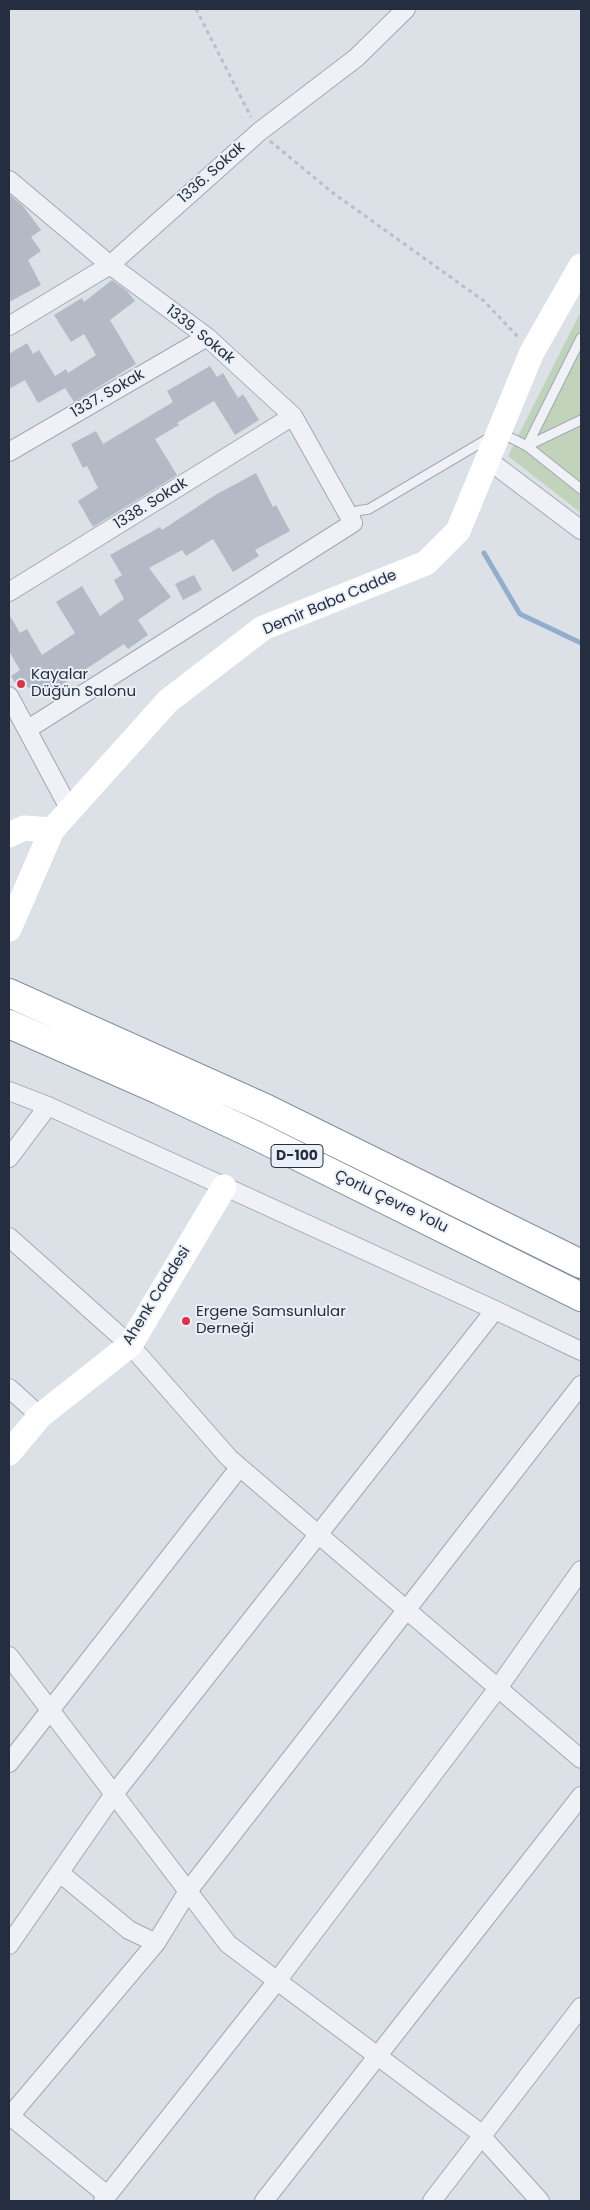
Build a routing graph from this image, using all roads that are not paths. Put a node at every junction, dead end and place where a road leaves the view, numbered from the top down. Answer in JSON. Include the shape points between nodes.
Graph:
{"nodes":[{"id":1,"x":406,"y":9,"type":"edge"},
{"id":2,"x":9,"y":180,"type":"edge"},
{"id":3,"x":110,"y":265,"type":"junction"},
{"id":4,"x":581,"y":266,"type":"edge"},
{"id":5,"x":9,"y":326,"type":"edge"},
{"id":6,"x":207,"y":337,"type":"junction"},
{"id":7,"x":581,"y":338,"type":"edge"},
{"id":8,"x":578,"y":354,"type":"edge"},
{"id":9,"x":293,"y":416,"type":"junction"},
{"id":10,"x":581,"y":420,"type":"edge"},
{"id":11,"x":498,"y":432,"type":"junction"},
{"id":12,"x":527,"y":446,"type":"junction"},
{"id":13,"x":9,"y":452,"type":"edge"},
{"id":14,"x":487,"y":459,"type":"junction"},
{"id":15,"x":581,"y":489,"type":"edge"},
{"id":16,"x":353,"y":523,"type":"junction"},
{"id":17,"x":581,"y":530,"type":"edge"},
{"id":18,"x":9,"y":592,"type":"edge"},
{"id":19,"x":9,"y":696,"type":"edge"},
{"id":20,"x":28,"y":729,"type":"junction"},
{"id":21,"x":70,"y":810,"type":"junction"},
{"id":22,"x":52,"y":830,"type":"junction"},
{"id":23,"x":9,"y":835,"type":"edge"},
{"id":24,"x":9,"y":929,"type":"edge"},
{"id":25,"x":9,"y":993,"type":"edge"},
{"id":26,"x":9,"y":1024,"type":"edge"},
{"id":27,"x":9,"y":1092,"type":"edge"},
{"id":28,"x":48,"y":1106,"type":"junction"},
{"id":29,"x":9,"y":1158,"type":"edge"},
{"id":30,"x":224,"y":1187,"type":"junction"},
{"id":31,"x":9,"y":1237,"type":"edge"},
{"id":32,"x":581,"y":1264,"type":"edge"},
{"id":33,"x":581,"y":1297,"type":"edge"},
{"id":34,"x":495,"y":1310,"type":"junction"},
{"id":35,"x":130,"y":1344,"type":"junction"},
{"id":36,"x":581,"y":1352,"type":"edge"},
{"id":37,"x":581,"y":1385,"type":"edge"},
{"id":38,"x":9,"y":1388,"type":"edge"},
{"id":39,"x":40,"y":1416,"type":"junction"},
{"id":40,"x":9,"y":1452,"type":"edge"},
{"id":41,"x":240,"y":1468,"type":"junction"},
{"id":42,"x":319,"y":1536,"type":"junction"},
{"id":43,"x":581,"y":1570,"type":"edge"},
{"id":44,"x":407,"y":1610,"type":"junction"},
{"id":45,"x":9,"y":1656,"type":"edge"},
{"id":46,"x":498,"y":1688,"type":"junction"},
{"id":47,"x":49,"y":1708,"type":"junction"},
{"id":48,"x":581,"y":1759,"type":"edge"},
{"id":49,"x":9,"y":1763,"type":"edge"},
{"id":50,"x":114,"y":1794,"type":"junction"},
{"id":51,"x":581,"y":1796,"type":"edge"},
{"id":52,"x":60,"y":1873,"type":"junction"},
{"id":53,"x":188,"y":1891,"type":"junction"},
{"id":54,"x":156,"y":1943,"type":"junction"},
{"id":55,"x":9,"y":1945,"type":"edge"},
{"id":56,"x":277,"y":1981,"type":"junction"},
{"id":57,"x":581,"y":2007,"type":"edge"},
{"id":58,"x":379,"y":2057,"type":"junction"},
{"id":59,"x":9,"y":2116,"type":"edge"},
{"id":60,"x":480,"y":2136,"type":"junction"},
{"id":61,"x":105,"y":2198,"type":"edge"},
{"id":62,"x":264,"y":2201,"type":"edge"},
{"id":63,"x":432,"y":2201,"type":"edge"},
{"id":64,"x":540,"y":2201,"type":"edge"}],
"edges":[{"from":1,"to":3,"type":"street","name":"1336. Sokak","via":[[356,58],[259,132]]},
{"from":2,"to":3,"type":"street","name":"1339. Sokak"},
{"from":3,"to":5,"type":"street","name":"1336. Sokak"},
{"from":3,"to":6,"type":"street","name":"1339. Sokak"},
{"from":4,"to":11,"type":"street","name":"Demir Baba Cadde","via":[[532,352]]},
{"from":6,"to":9,"type":"street","name":"1339. Sokak"},
{"from":6,"to":13,"type":"street","name":"1337. Sokak"},
{"from":7,"to":8,"type":"lane"},
{"from":8,"to":12,"type":"lane"},
{"from":9,"to":16,"type":"street","name":"1339. Sokak"},
{"from":9,"to":18,"type":"street","name":"1338. Sokak"},
{"from":10,"to":12,"type":"lane"},
{"from":11,"to":12,"type":"lane"},
{"from":11,"to":14,"type":"street","name":"Demir Baba Cadde"},
{"from":11,"to":16,"type":"lane","via":[[368,508],[357,511]]},
{"from":12,"to":15,"type":"lane"},
{"from":14,"to":17,"type":"street"},
{"from":14,"to":21,"type":"street","name":"Demir Baba Cadde","via":[[458,531],[426,563],[263,628],[168,701]]},
{"from":16,"to":20,"type":"street"},
{"from":19,"to":20,"type":"street"},
{"from":20,"to":21,"type":"street"},
{"from":21,"to":22,"type":"street","name":"Demir Baba Cadde"},
{"from":22,"to":23,"type":"street","via":[[24,828]]},
{"from":22,"to":24,"type":"street","name":"Demir Baba Cadde"},
{"from":25,"to":32,"type":"highway","name":"Çorlu Çevre Yolu","number":"D-100","via":[[265,1108]]},
{"from":26,"to":33,"type":"highway","name":"Çorlu Çevre Yolu","number":"D-100","via":[[250,1133]]},
{"from":27,"to":28,"type":"street"},
{"from":28,"to":29,"type":"street"},
{"from":28,"to":30,"type":"street"},
{"from":30,"to":34,"type":"street"},
{"from":30,"to":35,"type":"street","name":"Ahenk Caddesi"},
{"from":31,"to":35,"type":"street"},
{"from":34,"to":36,"type":"street"},
{"from":34,"to":42,"type":"street"},
{"from":35,"to":39,"type":"street","name":"Ahenk Caddesi"},
{"from":35,"to":41,"type":"street"},
{"from":37,"to":44,"type":"street"},
{"from":38,"to":39,"type":"street"},
{"from":39,"to":40,"type":"street","name":"Ahenk Caddesi"},
{"from":41,"to":42,"type":"street"},
{"from":41,"to":47,"type":"street"},
{"from":42,"to":44,"type":"street"},
{"from":42,"to":50,"type":"street"},
{"from":43,"to":46,"type":"street"},
{"from":44,"to":46,"type":"street"},
{"from":44,"to":53,"type":"street"},
{"from":45,"to":47,"type":"street"},
{"from":46,"to":48,"type":"street"},
{"from":46,"to":56,"type":"street"},
{"from":47,"to":49,"type":"street"},
{"from":47,"to":50,"type":"street"},
{"from":50,"to":52,"type":"street"},
{"from":50,"to":53,"type":"street"},
{"from":51,"to":58,"type":"street"},
{"from":52,"to":54,"type":"street","via":[[129,1930]]},
{"from":52,"to":55,"type":"street"},
{"from":53,"to":54,"type":"street"},
{"from":53,"to":56,"type":"street","via":[[228,1944]]},
{"from":54,"to":59,"type":"street"},
{"from":56,"to":58,"type":"street"},
{"from":56,"to":61,"type":"street"},
{"from":57,"to":60,"type":"street"},
{"from":58,"to":60,"type":"street"},
{"from":58,"to":62,"type":"street"},
{"from":59,"to":61,"type":"street"},
{"from":60,"to":63,"type":"street"},
{"from":60,"to":64,"type":"street"}]}
